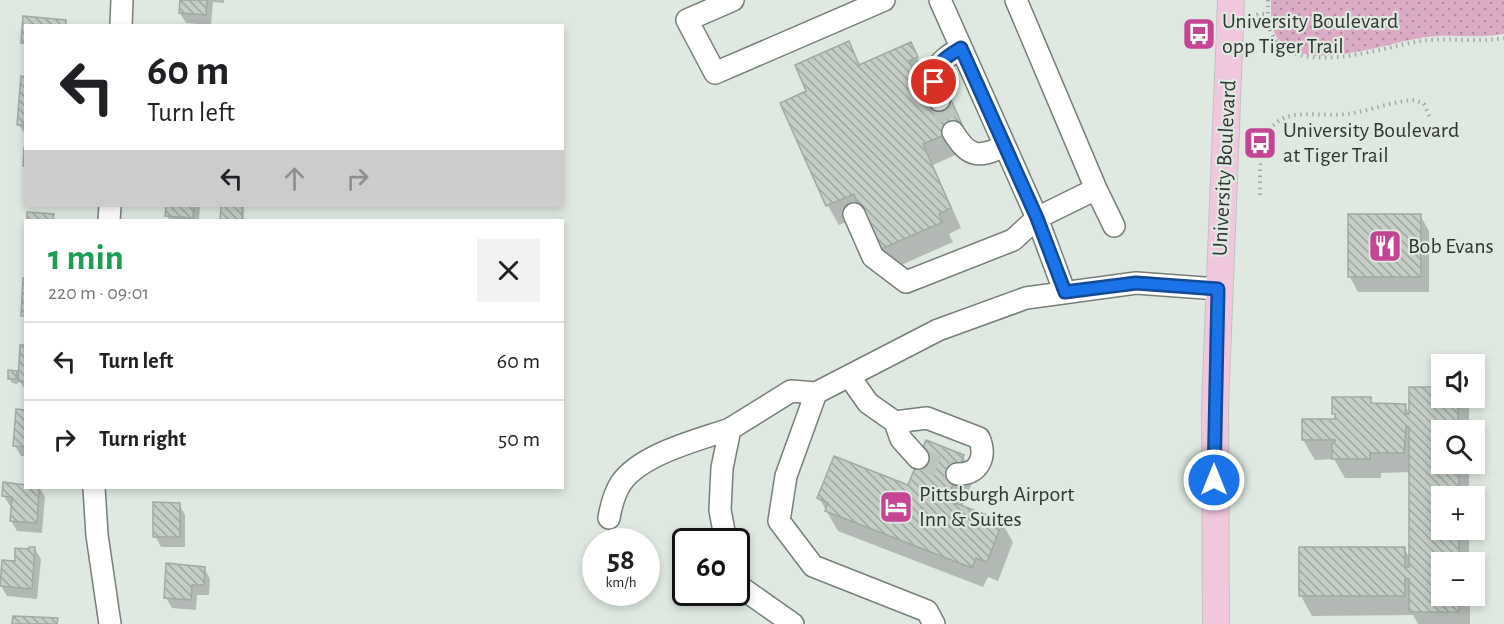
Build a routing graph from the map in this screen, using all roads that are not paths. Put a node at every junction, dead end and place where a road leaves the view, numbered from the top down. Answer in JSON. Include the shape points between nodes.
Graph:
{"nodes":[{"id":1,"x":122,"y":0,"type":"edge"},
{"id":2,"x":733,"y":0,"type":"edge"},
{"id":3,"x":884,"y":0,"type":"edge"},
{"id":4,"x":940,"y":0,"type":"edge"},
{"id":5,"x":1016,"y":0,"type":"edge"},
{"id":6,"x":1231,"y":0,"type":"edge"},
{"id":7,"x":121,"y":24,"type":"edge"},
{"id":8,"x":961,"y":48,"type":"junction"},
{"id":9,"x":939,"y":100,"type":"tunnel mouth"},
{"id":10,"x":953,"y":132,"type":"tunnel mouth"},
{"id":11,"x":1005,"y":146,"type":"junction"},
{"id":12,"x":1096,"y":189,"type":"junction"},
{"id":13,"x":854,"y":214,"type":"dead end"},
{"id":14,"x":1037,"y":218,"type":"junction"},
{"id":15,"x":1114,"y":226,"type":"dead end"},
{"id":16,"x":1218,"y":289,"type":"junction"},
{"id":17,"x":1065,"y":292,"type":"junction"},
{"id":18,"x":849,"y":376,"type":"junction"},
{"id":19,"x":816,"y":393,"type":"junction"},
{"id":20,"x":895,"y":422,"type":"junction"},
{"id":21,"x":730,"y":429,"type":"junction"},
{"id":22,"x":918,"y":458,"type":"tunnel mouth"},
{"id":23,"x":957,"y":474,"type":"dead end"},
{"id":24,"x":94,"y":489,"type":"edge"},
{"id":25,"x":609,"y":518,"type":"dead end"},
{"id":26,"x":723,"y":528,"type":"edge"},
{"id":27,"x":750,"y":594,"type":"edge"},
{"id":28,"x":110,"y":624,"type":"edge"},
{"id":29,"x":793,"y":624,"type":"edge"},
{"id":30,"x":933,"y":624,"type":"edge"},
{"id":31,"x":1216,"y":624,"type":"edge"}],
"edges":[{"from":1,"to":7,"type":"street"},
{"from":2,"to":3,"type":"street","via":[[687,20],[714,73]]},
{"from":4,"to":8,"type":"street"},
{"from":5,"to":12,"type":"street"},
{"from":6,"to":16,"type":"main road","name":"University Boulevard"},
{"from":8,"to":9,"type":"street","via":[[937,66],[934,82]]},
{"from":8,"to":11,"type":"street"},
{"from":10,"to":11,"type":"street","via":[[962,146],[976,154]]},
{"from":11,"to":14,"type":"street"},
{"from":12,"to":14,"type":"street"},
{"from":12,"to":15,"type":"street"},
{"from":13,"to":14,"type":"street","via":[[873,257],[906,282],[1013,240]]},
{"from":14,"to":17,"type":"street"},
{"from":16,"to":17,"type":"street","via":[[1136,283]]},
{"from":16,"to":31,"type":"main road","name":"University Boulevard"},
{"from":17,"to":18,"type":"street","via":[[1026,298],[938,330]]},
{"from":18,"to":19,"type":"street"},
{"from":18,"to":20,"type":"street","via":[[868,403]]},
{"from":19,"to":21,"type":"street","via":[[792,392]]},
{"from":19,"to":30,"type":"street","via":[[786,476],[779,521],[813,566],[927,611]]},
{"from":20,"to":22,"type":"street","via":[[901,439]]},
{"from":20,"to":23,"type":"street","via":[[927,418],[979,438],[982,461],[974,471]]},
{"from":21,"to":25,"type":"street","via":[[647,461],[633,471],[613,498]]},
{"from":21,"to":26,"type":"street","via":[[722,468]]},
{"from":24,"to":28,"type":"street"},
{"from":27,"to":29,"type":"street"}]}
